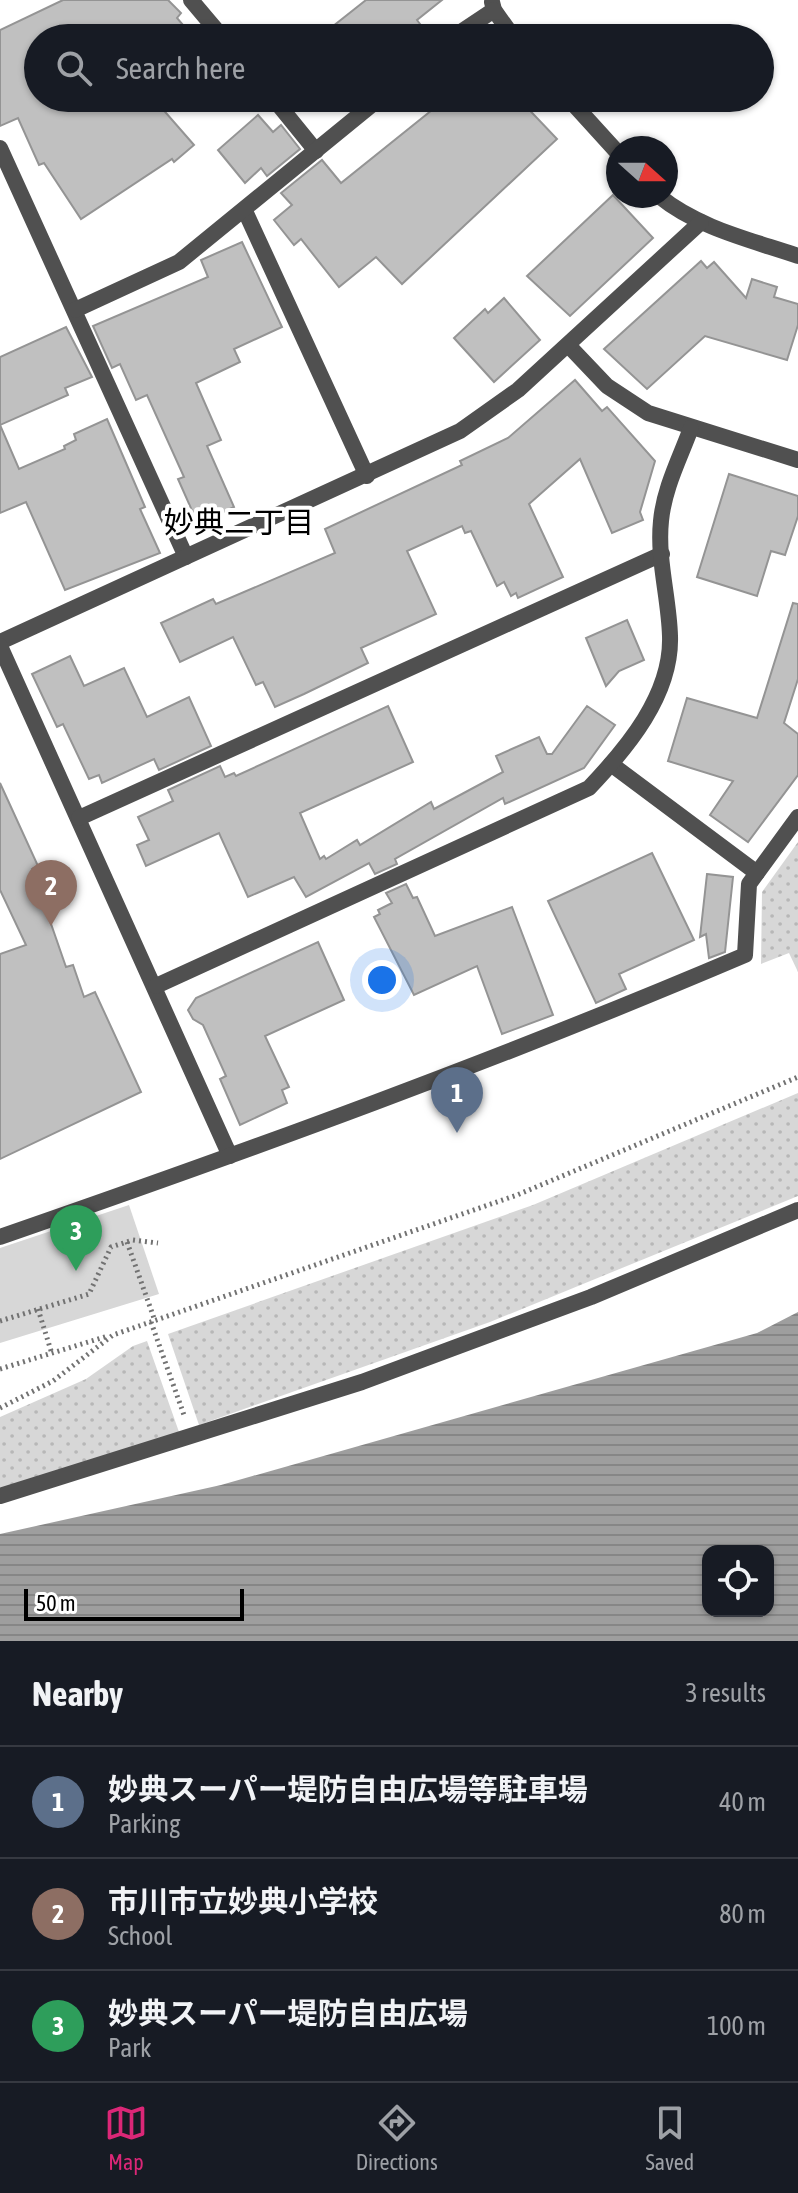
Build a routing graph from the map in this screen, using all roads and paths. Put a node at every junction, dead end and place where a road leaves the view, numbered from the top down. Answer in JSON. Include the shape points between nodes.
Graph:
{"nodes":[{"id":1,"x":191,"y":0,"type":"edge"},
{"id":2,"x":492,"y":5,"type":"edge"},
{"id":3,"x":211,"y":24,"type":"edge"},
{"id":4,"x":469,"y":24,"type":"edge"},
{"id":5,"x":505,"y":24,"type":"edge"},
{"id":6,"x":284,"y":112,"type":"edge"},
{"id":7,"x":363,"y":112,"type":"edge"},
{"id":8,"x":581,"y":112,"type":"edge"},
{"id":9,"x":606,"y":140,"type":"edge"},
{"id":10,"x":0,"y":148,"type":"edge"},
{"id":11,"x":316,"y":151,"type":"junction"},
{"id":12,"x":674,"y":208,"type":"edge"},
{"id":13,"x":245,"y":211,"type":"junction"},
{"id":14,"x":701,"y":222,"type":"junction"},
{"id":15,"x":798,"y":256,"type":"edge"},
{"id":16,"x":75,"y":310,"type":"junction"},
{"id":17,"x":568,"y":345,"type":"junction"},
{"id":18,"x":691,"y":428,"type":"junction"},
{"id":19,"x":798,"y":460,"type":"edge"},
{"id":20,"x":367,"y":476,"type":"junction"},
{"id":21,"x":662,"y":554,"type":"junction"},
{"id":22,"x":186,"y":557,"type":"junction"},
{"id":23,"x":0,"y":644,"type":"edge"},
{"id":24,"x":611,"y":764,"type":"junction"},
{"id":25,"x":798,"y":817,"type":"edge"},
{"id":26,"x":79,"y":818,"type":"junction"},
{"id":27,"x":757,"y":873,"type":"junction"},
{"id":28,"x":156,"y":986,"type":"junction"},
{"id":29,"x":798,"y":1077,"type":"edge"},
{"id":30,"x":230,"y":1156,"type":"junction"},
{"id":31,"x":798,"y":1210,"type":"edge"},
{"id":32,"x":0,"y":1237,"type":"edge"},
{"id":33,"x":127,"y":1242,"type":"junction"},
{"id":34,"x":158,"y":1243,"type":"dead end"},
{"id":35,"x":38,"y":1309,"type":"junction"},
{"id":36,"x":0,"y":1321,"type":"edge"},
{"id":37,"x":153,"y":1321,"type":"junction"},
{"id":38,"x":113,"y":1335,"type":"junction"},
{"id":39,"x":52,"y":1354,"type":"junction"},
{"id":40,"x":0,"y":1369,"type":"edge"},
{"id":41,"x":0,"y":1408,"type":"edge"},
{"id":42,"x":191,"y":1437,"type":"junction"},
{"id":43,"x":0,"y":1496,"type":"edge"}],
"edges":[{"from":1,"to":3,"type":"street"},
{"from":2,"to":4,"type":"street"},
{"from":2,"to":5,"type":"street"},
{"from":6,"to":11,"type":"street"},
{"from":7,"to":11,"type":"street"},
{"from":8,"to":9,"type":"street"},
{"from":10,"to":16,"type":"street"},
{"from":11,"to":13,"type":"street"},
{"from":12,"to":14,"type":"street"},
{"from":13,"to":16,"type":"street","via":[[179,262]]},
{"from":13,"to":20,"type":"street"},
{"from":14,"to":15,"type":"street"},
{"from":14,"to":17,"type":"street"},
{"from":16,"to":22,"type":"street"},
{"from":17,"to":18,"type":"street","via":[[625,401]]},
{"from":17,"to":20,"type":"street","via":[[518,390],[460,431]]},
{"from":18,"to":19,"type":"street"},
{"from":18,"to":21,"type":"street","via":[[664,498]]},
{"from":20,"to":22,"type":"street"},
{"from":21,"to":24,"type":"street","via":[[670,637],[666,673],[649,711]]},
{"from":21,"to":26,"type":"street"},
{"from":22,"to":23,"type":"street"},
{"from":23,"to":26,"type":"street"},
{"from":24,"to":27,"type":"street"},
{"from":24,"to":28,"type":"street","via":[[589,788],[565,800]]},
{"from":25,"to":27,"type":"street"},
{"from":26,"to":28,"type":"street"},
{"from":27,"to":30,"type":"street","via":[[749,884],[745,955],[594,1019]]},
{"from":28,"to":30,"type":"street"},
{"from":29,"to":37,"type":"path","via":[[517,1195]]},
{"from":30,"to":32,"type":"street"},
{"from":31,"to":42,"type":"street","via":[[591,1297],[362,1382]]},
{"from":33,"to":34,"type":"path"},
{"from":33,"to":35,"type":"path","via":[[111,1247],[89,1294]]},
{"from":33,"to":37,"type":"path"},
{"from":35,"to":36,"type":"path"},
{"from":35,"to":39,"type":"path"},
{"from":37,"to":38,"type":"path"},
{"from":37,"to":42,"type":"path"},
{"from":38,"to":39,"type":"path"},
{"from":38,"to":41,"type":"path","via":[[53,1381]]},
{"from":39,"to":40,"type":"path"},
{"from":42,"to":43,"type":"street"}]}
